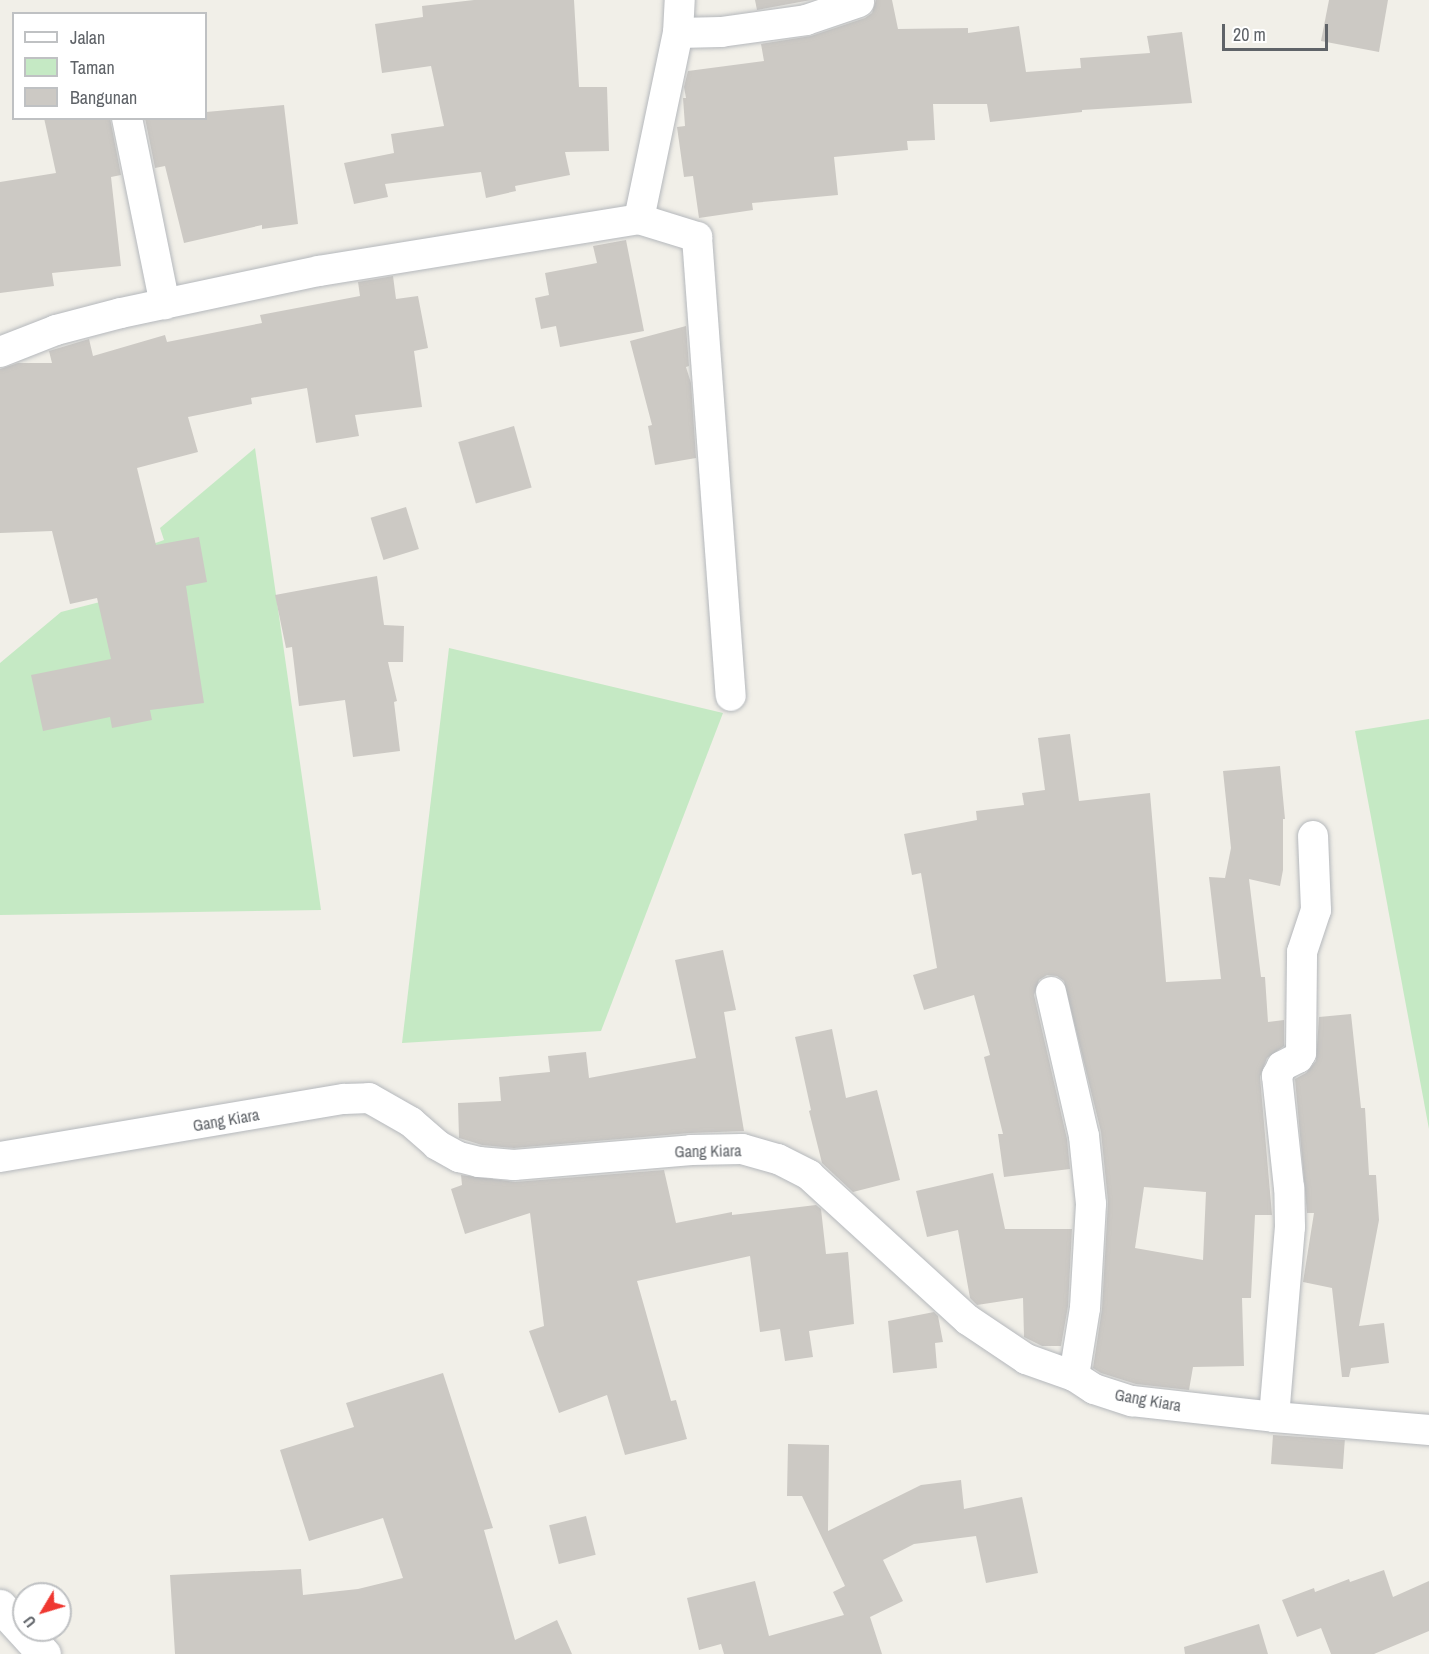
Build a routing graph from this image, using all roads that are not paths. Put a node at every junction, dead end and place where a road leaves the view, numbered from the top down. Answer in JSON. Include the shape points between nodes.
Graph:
{"nodes":[{"id":1,"x":680,"y":0,"type":"edge"},
{"id":2,"x":859,"y":2,"type":"dead end"},
{"id":3,"x":678,"y":33,"type":"junction"},
{"id":4,"x":127,"y":120,"type":"edge"},
{"id":5,"x":639,"y":219,"type":"junction"},
{"id":6,"x":165,"y":304,"type":"junction"},
{"id":7,"x":0,"y":352,"type":"edge"},
{"id":8,"x":731,"y":696,"type":"dead end"},
{"id":9,"x":1313,"y":836,"type":"dead end"},
{"id":10,"x":1051,"y":992,"type":"dead end"},
{"id":11,"x":0,"y":1157,"type":"edge"},
{"id":12,"x":1074,"y":1376,"type":"junction"},
{"id":13,"x":1274,"y":1417,"type":"junction"},
{"id":14,"x":1429,"y":1430,"type":"edge"},
{"id":15,"x":0,"y":1606,"type":"edge"},
{"id":16,"x":44,"y":1654,"type":"edge"}],
"edges":[{"from":1,"to":3,"type":"street"},
{"from":2,"to":3,"type":"street","via":[[806,20],[721,32]]},
{"from":3,"to":5,"type":"street"},
{"from":4,"to":6,"type":"street"},
{"from":5,"to":6,"type":"street","via":[[319,270]]},
{"from":5,"to":8,"type":"street","via":[[697,237]]},
{"from":6,"to":7,"type":"street","via":[[56,330]]},
{"from":9,"to":13,"type":"street","via":[[1316,910],[1302,952],[1301,1053],[1282,1066],[1277,1076],[1290,1227]]},
{"from":10,"to":12,"type":"street","via":[[1084,1136],[1091,1204],[1085,1308]]},
{"from":11,"to":12,"type":"street","name":"Gang Kiara","via":[[369,1098],[411,1122],[437,1145],[479,1162],[514,1165],[742,1149],[778,1159],[809,1175],[977,1327],[1026,1359]]},
{"from":12,"to":13,"type":"street","name":"Gang Kiara","via":[[1094,1389],[1132,1401]]},
{"from":13,"to":14,"type":"street","name":"Gang Kiara"},
{"from":15,"to":16,"type":"main road"}]}
